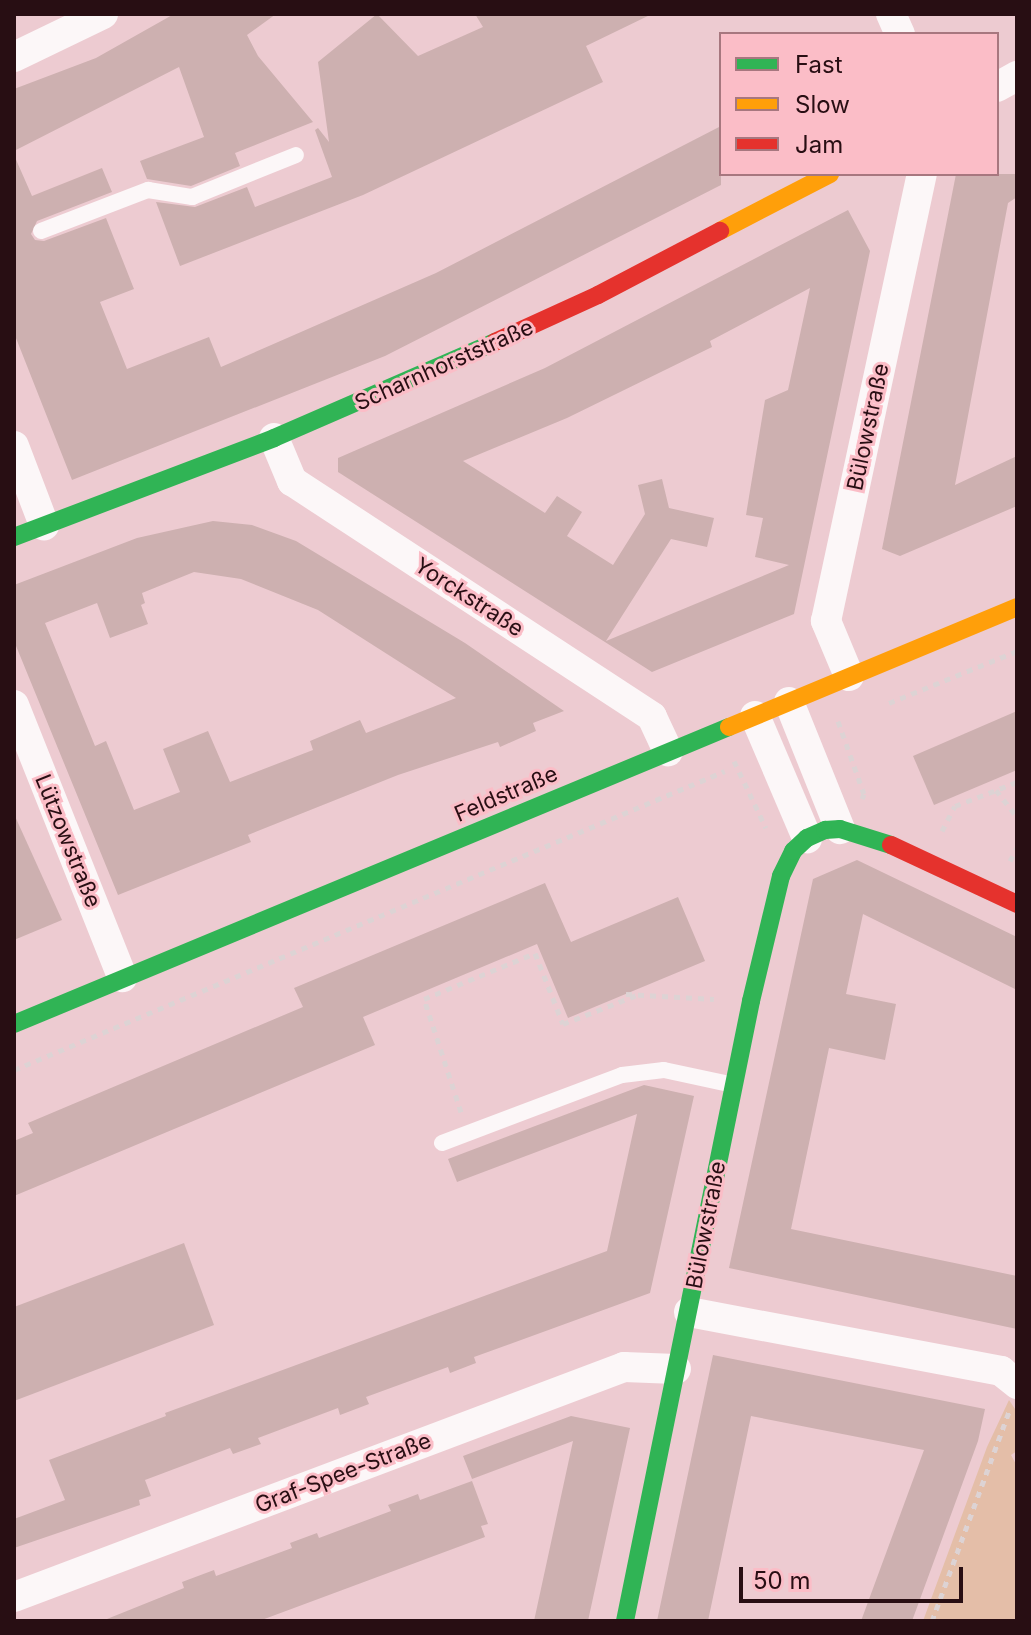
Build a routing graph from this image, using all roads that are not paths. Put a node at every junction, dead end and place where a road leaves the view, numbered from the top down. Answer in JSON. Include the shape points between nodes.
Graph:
{"nodes":[{"id":1,"x":103,"y":14,"type":"edge"},
{"id":2,"x":14,"y":57,"type":"edge"},
{"id":3,"x":1017,"y":76,"type":"edge"},
{"id":4,"x":999,"y":86,"type":"edge"},
{"id":5,"x":296,"y":155,"type":"dead end"},
{"id":6,"x":826,"y":176,"type":"edge"},
{"id":7,"x":922,"y":176,"type":"edge"},
{"id":8,"x":41,"y":231,"type":"dead end"},
{"id":9,"x":274,"y":438,"type":"junction"},
{"id":10,"x":14,"y":446,"type":"edge"},
{"id":11,"x":44,"y":525,"type":"junction"},
{"id":12,"x":14,"y":537,"type":"edge"},
{"id":13,"x":1017,"y":607,"type":"edge"},
{"id":14,"x":849,"y":676,"type":"junction"},
{"id":15,"x":789,"y":702,"type":"junction"},
{"id":16,"x":14,"y":705,"type":"edge"},
{"id":17,"x":755,"y":716,"type":"junction"},
{"id":18,"x":668,"y":752,"type":"junction"},
{"id":19,"x":840,"y":829,"type":"junction"},
{"id":20,"x":807,"y":838,"type":"junction"},
{"id":21,"x":1017,"y":904,"type":"edge"},
{"id":22,"x":122,"y":977,"type":"junction"},
{"id":23,"x":14,"y":1024,"type":"edge"},
{"id":24,"x":734,"y":1085,"type":"junction"},
{"id":25,"x":442,"y":1143,"type":"dead end"},
{"id":26,"x":689,"y":1312,"type":"junction"},
{"id":27,"x":676,"y":1369,"type":"junction"},
{"id":28,"x":1014,"y":1397,"type":"edge"},
{"id":29,"x":14,"y":1597,"type":"edge"},
{"id":30,"x":625,"y":1621,"type":"edge"}],
"edges":[{"from":1,"to":2,"type":"street"},
{"from":3,"to":4,"type":"street"},
{"from":5,"to":8,"type":"lane","via":[[192,197],[148,190]]},
{"from":6,"to":9,"type":"street","name":"Scharnhorststraße","via":[[598,295]]},
{"from":7,"to":14,"type":"street","name":"Bülowstraße","via":[[826,621]]},
{"from":9,"to":11,"type":"street","name":"Scharnhorststraße"},
{"from":9,"to":18,"type":"street","name":"Yorckstraße","via":[[292,481],[652,717]]},
{"from":10,"to":11,"type":"street"},
{"from":11,"to":12,"type":"street","name":"Scharnhorststraße"},
{"from":13,"to":14,"type":"street","name":"Feldstraße"},
{"from":14,"to":15,"type":"street","name":"Feldstraße"},
{"from":15,"to":17,"type":"street","name":"Feldstraße"},
{"from":15,"to":19,"type":"street"},
{"from":16,"to":22,"type":"street","name":"Lützowstraße"},
{"from":17,"to":18,"type":"street","name":"Feldstraße"},
{"from":17,"to":20,"type":"street"},
{"from":18,"to":22,"type":"street","name":"Feldstraße"},
{"from":19,"to":20,"type":"street"},
{"from":19,"to":21,"type":"street","via":[[882,841]]},
{"from":20,"to":24,"type":"street","name":"Bülowstraße","via":[[793,851],[781,876]]},
{"from":22,"to":23,"type":"street","name":"Feldstraße"},
{"from":24,"to":25,"type":"lane","via":[[664,1070],[622,1075]]},
{"from":24,"to":26,"type":"street","name":"Bülowstraße"},
{"from":26,"to":27,"type":"street","name":"Bülowstraße"},
{"from":26,"to":28,"type":"street","via":[[1001,1371]]},
{"from":27,"to":29,"type":"street","name":"Graf-Spee-Straße","via":[[624,1367]]},
{"from":27,"to":30,"type":"street","name":"Bülowstraße"}]}
